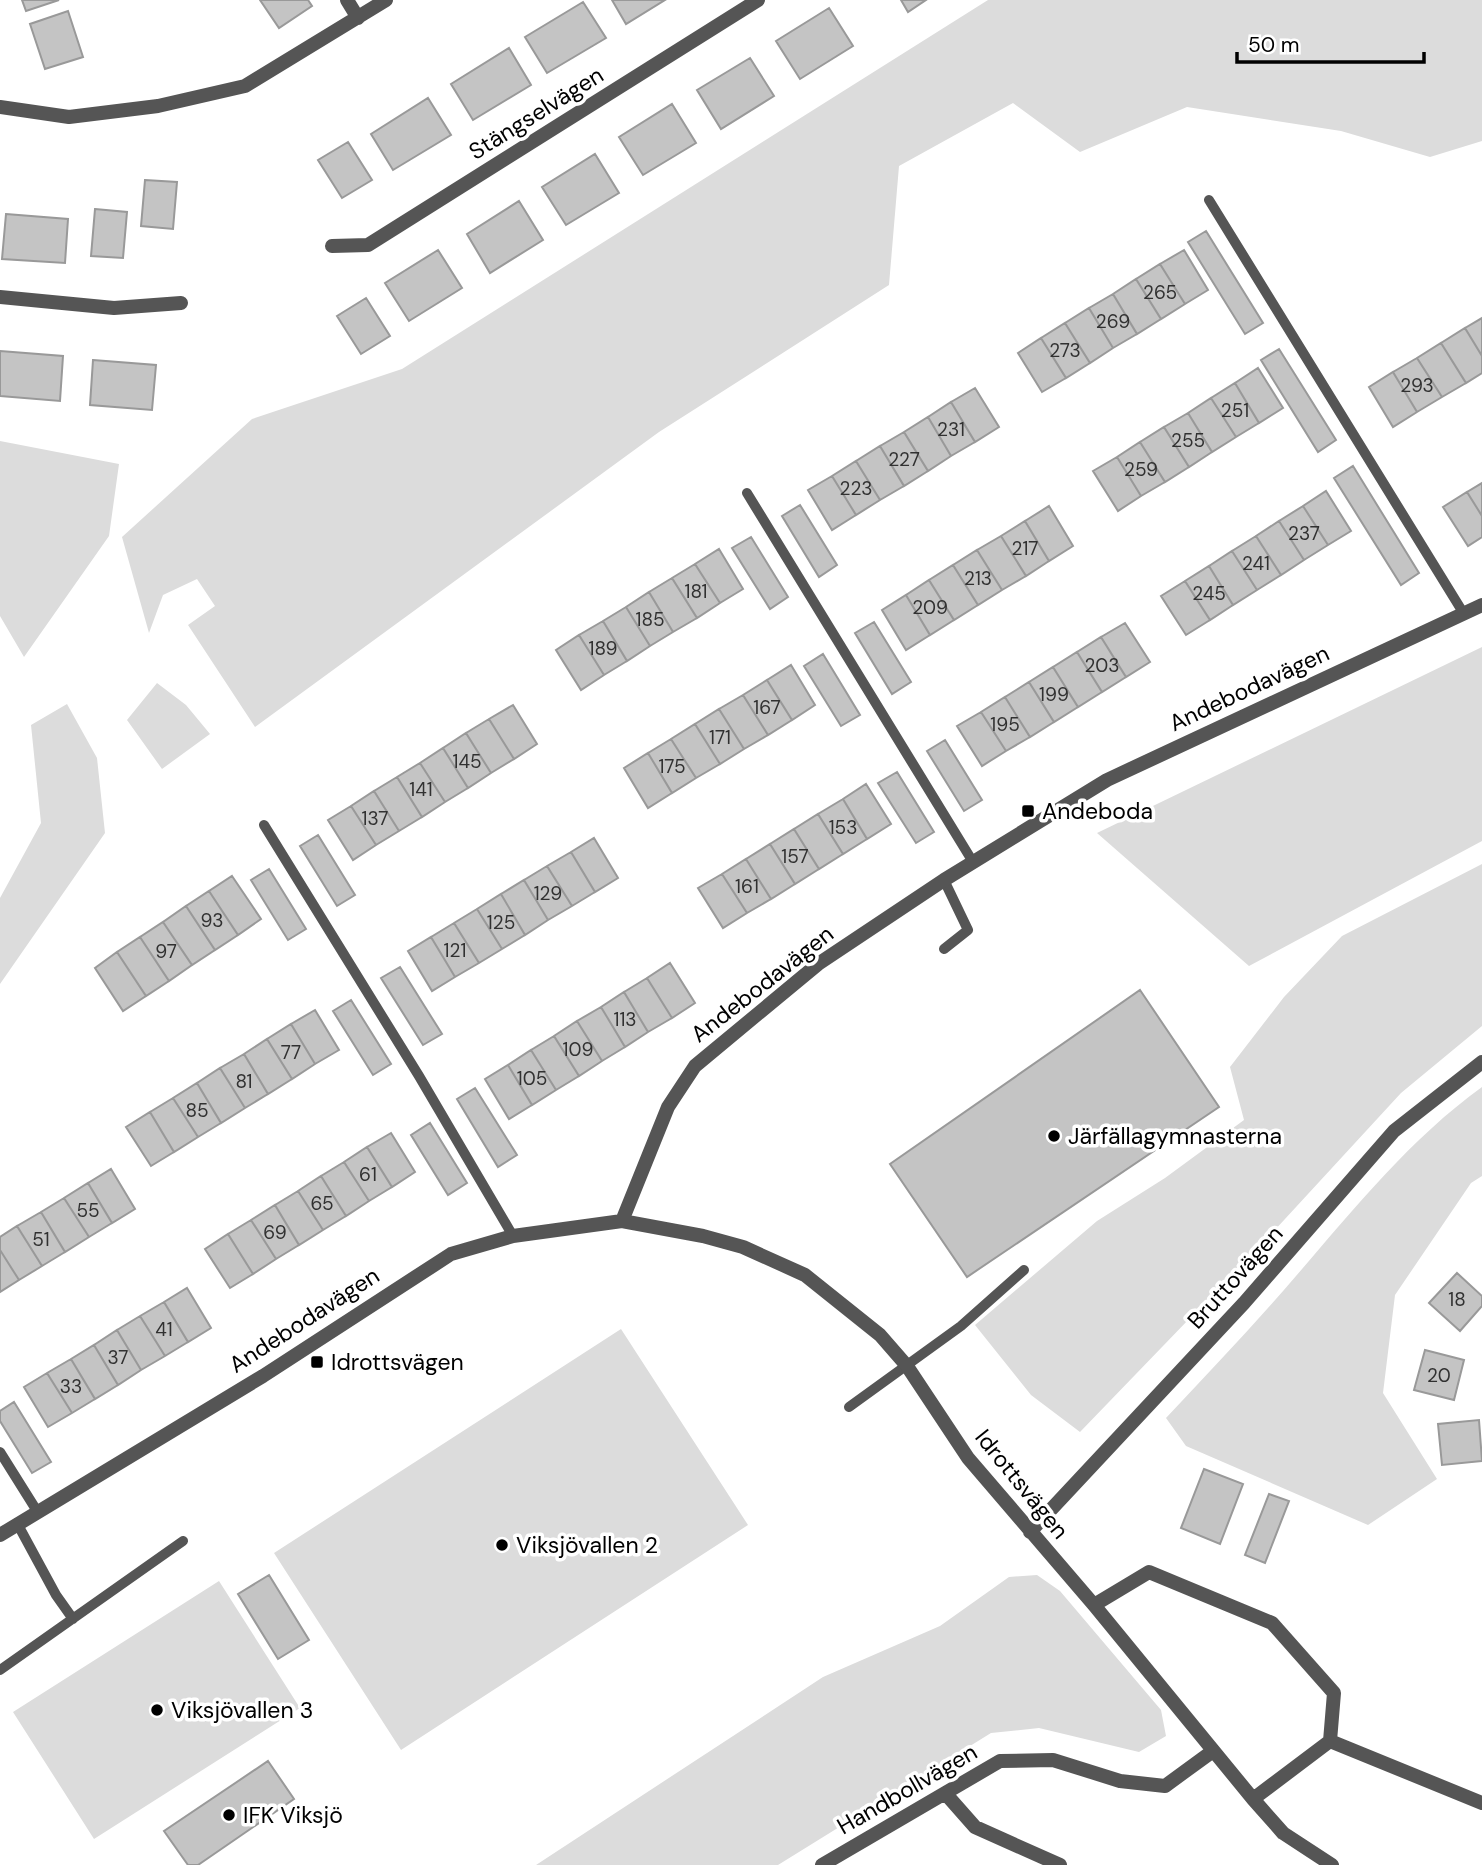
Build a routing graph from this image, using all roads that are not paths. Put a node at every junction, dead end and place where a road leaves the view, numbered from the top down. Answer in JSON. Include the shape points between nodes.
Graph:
{"nodes":[{"id":1,"x":347,"y":0,"type":"edge"},
{"id":2,"x":386,"y":0,"type":"edge"},
{"id":3,"x":758,"y":0,"type":"edge"},
{"id":4,"x":358,"y":18,"type":"junction"},
{"id":5,"x":0,"y":105,"type":"edge"},
{"id":6,"x":1209,"y":200,"type":"dead end"},
{"id":7,"x":332,"y":246,"type":"dead end"},
{"id":8,"x":0,"y":297,"type":"edge"},
{"id":9,"x":181,"y":303,"type":"dead end"},
{"id":10,"x":747,"y":493,"type":"dead end"},
{"id":11,"x":1482,"y":605,"type":"edge"},
{"id":12,"x":1464,"y":614,"type":"junction"},
{"id":13,"x":264,"y":825,"type":"dead end"},
{"id":14,"x":973,"y":862,"type":"junction"},
{"id":15,"x":944,"y":880,"type":"junction"},
{"id":16,"x":944,"y":949,"type":"dead end"},
{"id":17,"x":1482,"y":1062,"type":"edge"},
{"id":18,"x":622,"y":1221,"type":"junction"},
{"id":19,"x":513,"y":1236,"type":"junction"},
{"id":20,"x":1024,"y":1270,"type":"dead end"},
{"id":21,"x":907,"y":1366,"type":"junction"},
{"id":22,"x":849,"y":1408,"type":"dead end"},
{"id":23,"x":0,"y":1452,"type":"edge"},
{"id":24,"x":37,"y":1511,"type":"junction"},
{"id":25,"x":17,"y":1523,"type":"junction"},
{"id":26,"x":1030,"y":1532,"type":"junction"},
{"id":27,"x":0,"y":1535,"type":"edge"},
{"id":28,"x":183,"y":1541,"type":"dead end"},
{"id":29,"x":1094,"y":1605,"type":"junction"},
{"id":30,"x":73,"y":1619,"type":"junction"},
{"id":31,"x":0,"y":1670,"type":"edge"},
{"id":32,"x":1330,"y":1741,"type":"junction"},
{"id":33,"x":1213,"y":1751,"type":"junction"},
{"id":34,"x":945,"y":1793,"type":"junction"},
{"id":35,"x":1253,"y":1799,"type":"junction"},
{"id":36,"x":1482,"y":1803,"type":"edge"},
{"id":37,"x":822,"y":1865,"type":"edge"},
{"id":38,"x":1060,"y":1865,"type":"edge"},
{"id":39,"x":1332,"y":1865,"type":"edge"}],
"edges":[{"from":1,"to":4,"type":"street"},
{"from":2,"to":4,"type":"street"},
{"from":3,"to":7,"type":"street","name":"Stängselvägen","via":[[368,245]]},
{"from":4,"to":5,"type":"street","via":[[245,86],[158,106],[69,117]]},
{"from":6,"to":12,"type":"lane"},
{"from":8,"to":9,"type":"street","via":[[114,308]]},
{"from":10,"to":14,"type":"lane"},
{"from":11,"to":12,"type":"street","name":"Andebodavägen"},
{"from":12,"to":14,"type":"street","name":"Andebodavägen","via":[[1107,779]]},
{"from":13,"to":19,"type":"lane"},
{"from":14,"to":15,"type":"street","name":"Andebodavägen"},
{"from":15,"to":16,"type":"lane","via":[[968,930]]},
{"from":15,"to":18,"type":"street","name":"Andebodavägen","via":[[818,964],[695,1066],[668,1107]]},
{"from":17,"to":26,"type":"street","name":"Bruttovägen","via":[[1394,1131],[1244,1303]]},
{"from":18,"to":19,"type":"street","name":"Andebodavägen"},
{"from":18,"to":21,"type":"street","name":"Idrottsvägen","via":[[743,1247],[805,1275],[853,1311]]},
{"from":19,"to":24,"type":"street","name":"Andebodavägen","via":[[451,1254],[263,1376]]},
{"from":20,"to":21,"type":"lane"},
{"from":21,"to":22,"type":"lane"},
{"from":21,"to":26,"type":"street","name":"Idrottsvägen","via":[[968,1458]]},
{"from":23,"to":24,"type":"lane"},
{"from":24,"to":25,"type":"street","name":"Andebodavägen"},
{"from":25,"to":27,"type":"street","name":"Andebodavägen"},
{"from":25,"to":30,"type":"lane"},
{"from":26,"to":29,"type":"street","name":"Idrottsvägen"},
{"from":28,"to":30,"type":"lane"},
{"from":29,"to":32,"type":"street","via":[[1149,1572],[1272,1623],[1334,1693]]},
{"from":29,"to":33,"type":"street","name":"Idrottsvägen"},
{"from":30,"to":31,"type":"lane"},
{"from":32,"to":35,"type":"street"},
{"from":32,"to":36,"type":"street"},
{"from":33,"to":34,"type":"street","name":"Handbollvägen","via":[[1165,1786],[1120,1781],[1053,1760],[1000,1762]]},
{"from":33,"to":35,"type":"street","name":"Idrottsvägen"},
{"from":34,"to":37,"type":"street","name":"Handbollvägen"},
{"from":34,"to":38,"type":"street","via":[[975,1827]]},
{"from":35,"to":39,"type":"street","name":"Idrottsvägen","via":[[1283,1833]]}]}
